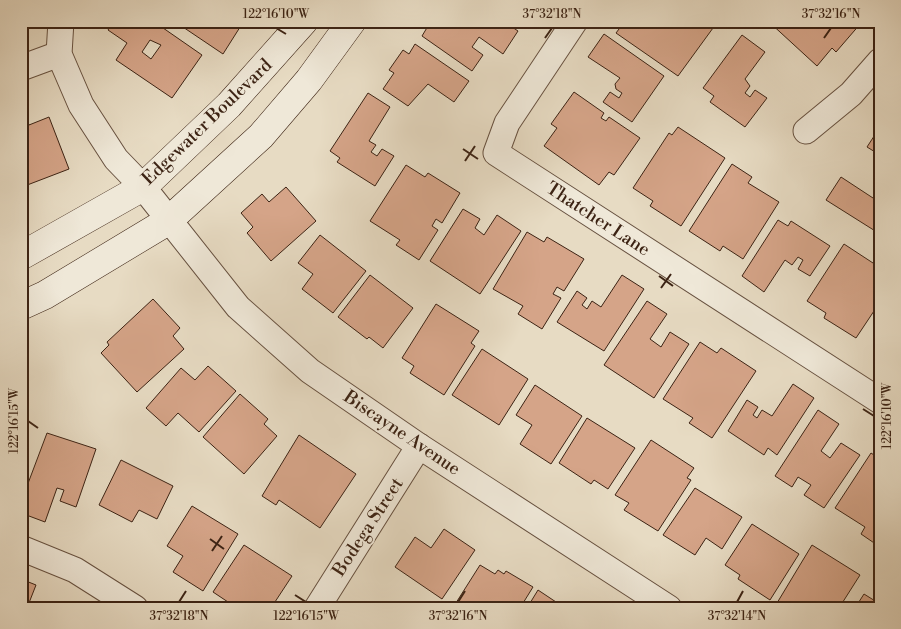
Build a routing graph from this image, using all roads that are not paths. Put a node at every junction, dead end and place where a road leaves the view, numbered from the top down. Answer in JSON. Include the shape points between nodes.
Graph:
{"nodes":[{"id":1,"x":62,"y":21,"type":"edge"},
{"id":2,"x":304,"y":21,"type":"edge"},
{"id":3,"x":352,"y":21,"type":"edge"},
{"id":4,"x":575,"y":21,"type":"edge"},
{"id":5,"x":59,"y":54,"type":"junction"},
{"id":6,"x":880,"y":61,"type":"edge"},
{"id":7,"x":21,"y":68,"type":"edge"},
{"id":8,"x":806,"y":131,"type":"dead end"},
{"id":9,"x":142,"y":187,"type":"junction"},
{"id":10,"x":168,"y":221,"type":"junction"},
{"id":11,"x":21,"y":256,"type":"edge"},
{"id":12,"x":21,"y":306,"type":"edge"},
{"id":13,"x":880,"y":401,"type":"edge"},
{"id":14,"x":420,"y":446,"type":"junction"},
{"id":15,"x":21,"y":548,"type":"edge"},
{"id":16,"x":659,"y":605,"type":"edge"},
{"id":17,"x":135,"y":608,"type":"edge"},
{"id":18,"x":317,"y":608,"type":"edge"}],
"edges":[{"from":1,"to":5,"type":"street"},
{"from":2,"to":9,"type":"street","name":"Edgewater Boulevard","via":[[229,104]]},
{"from":3,"to":10,"type":"street","via":[[310,80],[260,136]]},
{"from":4,"to":13,"type":"street","name":"Thatcher Lane","via":[[507,123],[496,153]]},
{"from":5,"to":7,"type":"street"},
{"from":5,"to":9,"type":"street","name":"Biscayne Avenue","via":[[81,105],[116,159]]},
{"from":6,"to":8,"type":"street","via":[[851,94]]},
{"from":9,"to":10,"type":"street","name":"Biscayne Avenue"},
{"from":9,"to":11,"type":"street","name":"Edgewater Boulevard"},
{"from":10,"to":12,"type":"street"},
{"from":10,"to":14,"type":"street","name":"Biscayne Avenue","via":[[238,307],[310,371]]},
{"from":14,"to":16,"type":"street","name":"Biscayne Avenue"},
{"from":14,"to":18,"type":"street","name":"Bodega Street"},
{"from":15,"to":17,"type":"street","via":[[74,570]]}]}
